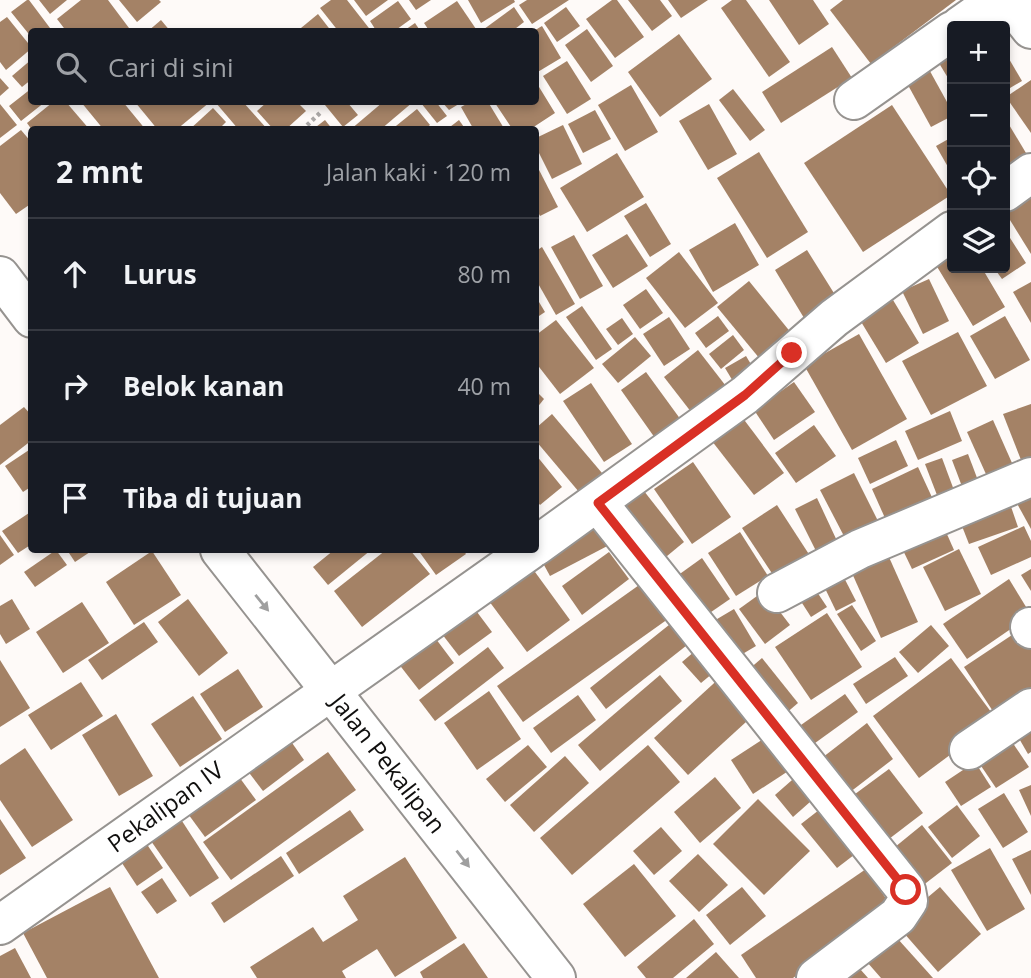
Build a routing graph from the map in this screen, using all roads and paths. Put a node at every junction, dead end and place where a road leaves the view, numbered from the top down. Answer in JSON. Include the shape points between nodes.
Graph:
{"nodes":[{"id":1,"x":997,"y":0,"type":"edge"},
{"id":2,"x":1008,"y":0,"type":"edge"},
{"id":3,"x":967,"y":21,"type":"edge"},
{"id":4,"x":1031,"y":29,"type":"edge"},
{"id":5,"x":947,"y":35,"type":"edge"},
{"id":6,"x":854,"y":100,"type":"dead end"},
{"id":7,"x":320,"y":113,"type":"dead end"},
{"id":8,"x":306,"y":126,"type":"edge"},
{"id":9,"x":1031,"y":173,"type":"edge"},
{"id":10,"x":1010,"y":188,"type":"edge"},
{"id":11,"x":947,"y":235,"type":"edge"},
{"id":12,"x":1,"y":278,"type":"edge"},
{"id":13,"x":28,"y":313,"type":"edge"},
{"id":14,"x":1031,"y":477,"type":"edge"},
{"id":15,"x":598,"y":503,"type":"junction"},
{"id":16,"x":539,"y":544,"type":"edge"},
{"id":17,"x":222,"y":553,"type":"edge"},
{"id":18,"x":526,"y":553,"type":"edge"},
{"id":19,"x":777,"y":593,"type":"dead end"},
{"id":20,"x":331,"y":688,"type":"junction"},
{"id":21,"x":1031,"y":708,"type":"edge"},
{"id":22,"x":969,"y":750,"type":"dead end"},
{"id":23,"x":0,"y":925,"type":"edge"},
{"id":24,"x":556,"y":978,"type":"edge"},
{"id":25,"x":816,"y":978,"type":"edge"}],
"edges":[{"from":1,"to":3,"type":"street"},
{"from":2,"to":4,"type":"street"},
{"from":5,"to":6,"type":"street"},
{"from":7,"to":8,"type":"path"},
{"from":9,"to":10,"type":"street"},
{"from":11,"to":15,"type":"street","via":[[834,317],[745,395]]},
{"from":12,"to":13,"type":"street"},
{"from":14,"to":19,"type":"street","via":[[860,549]]},
{"from":15,"to":16,"type":"street"},
{"from":15,"to":25,"type":"street","via":[[906,890],[908,901],[898,916]]},
{"from":17,"to":20,"type":"street","name":"Jalan Pekalipan","one_way":true},
{"from":18,"to":20,"type":"street","name":"Pekalipan IV"},
{"from":20,"to":23,"type":"street","name":"Pekalipan IV"},
{"from":20,"to":24,"type":"street","name":"Jalan Pekalipan","one_way":true},
{"from":21,"to":22,"type":"street"}]}
